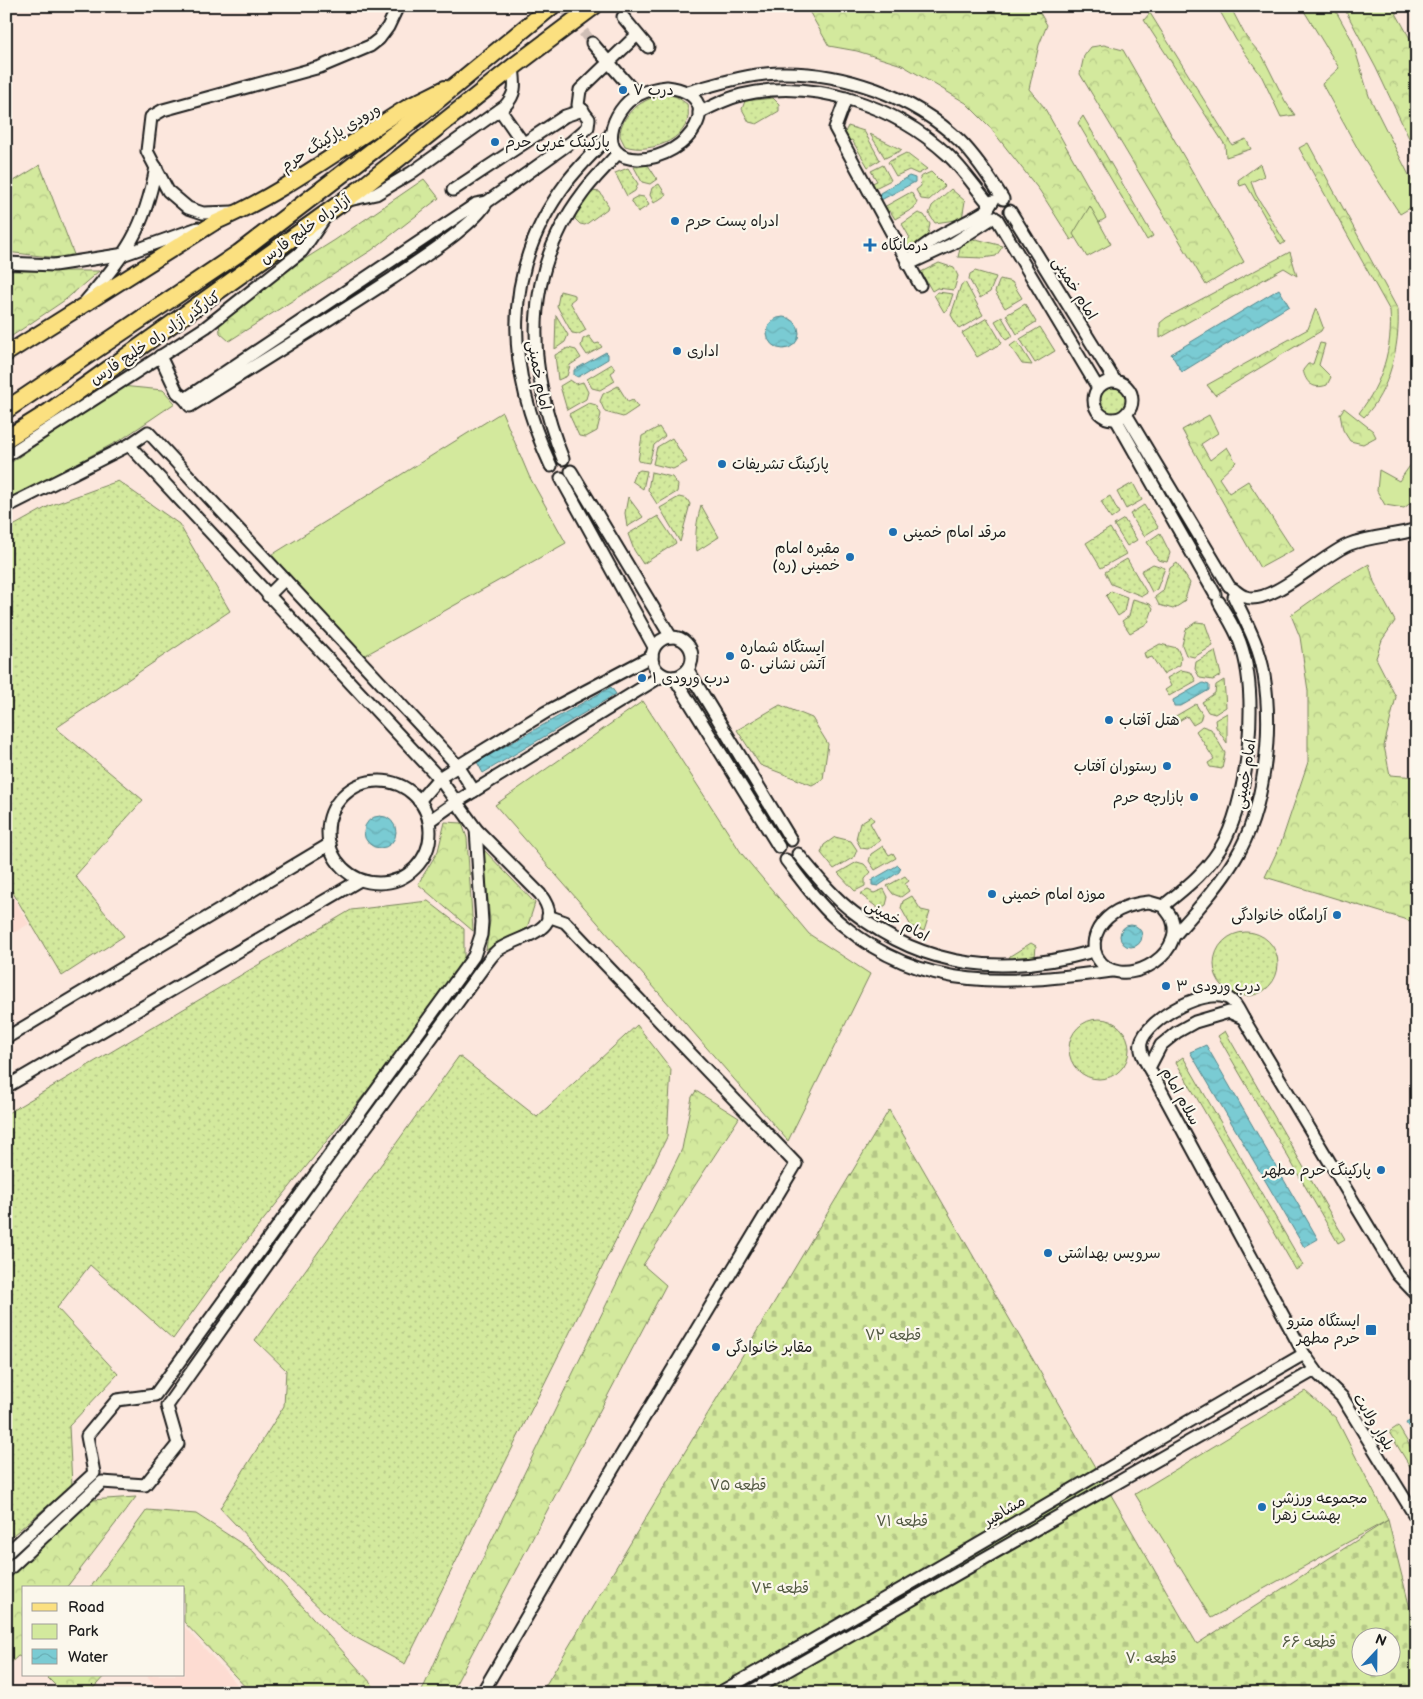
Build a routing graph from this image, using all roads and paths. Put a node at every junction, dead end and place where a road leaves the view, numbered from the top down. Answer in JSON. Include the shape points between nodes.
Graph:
{"nodes":[{"id":1,"x":398,"y":6,"type":"edge"},
{"id":2,"x":552,"y":6,"type":"edge"},
{"id":3,"x":594,"y":6,"type":"edge"},
{"id":4,"x":623,"y":17,"type":"dead end"},
{"id":5,"x":637,"y":35,"type":"junction"},
{"id":6,"x":592,"y":43,"type":"tunnel mouth"},
{"id":7,"x":648,"y":47,"type":"dead end"},
{"id":8,"x":609,"y":63,"type":"junction"},
{"id":9,"x":513,"y":67,"type":"junction"},
{"id":10,"x":464,"y":79,"type":"junction"},
{"id":11,"x":688,"y":92,"type":"junction"},
{"id":12,"x":637,"y":95,"type":"junction"},
{"id":13,"x":846,"y":98,"type":"junction"},
{"id":14,"x":500,"y":110,"type":"junction"},
{"id":15,"x":583,"y":110,"type":"junction"},
{"id":16,"x":699,"y":113,"type":"junction"},
{"id":17,"x":611,"y":134,"type":"junction"},
{"id":18,"x":523,"y":143,"type":"junction"},
{"id":19,"x":618,"y":153,"type":"junction"},
{"id":20,"x":156,"y":167,"type":"junction"},
{"id":21,"x":453,"y":190,"type":"dead end"},
{"id":22,"x":1003,"y":199,"type":"junction"},
{"id":23,"x":343,"y":202,"type":"junction"},
{"id":24,"x":1010,"y":211,"type":"junction"},
{"id":25,"x":238,"y":212,"type":"junction"},
{"id":26,"x":329,"y":212,"type":"junction"},
{"id":27,"x":993,"y":212,"type":"junction"},
{"id":28,"x":214,"y":222,"type":"junction"},
{"id":29,"x":124,"y":254,"type":"junction"},
{"id":30,"x":6,"y":263,"type":"edge"},
{"id":31,"x":907,"y":264,"type":"junction"},
{"id":32,"x":920,"y":284,"type":"dead end"},
{"id":33,"x":80,"y":308,"type":"junction"},
{"id":34,"x":6,"y":354,"type":"edge"},
{"id":35,"x":160,"y":356,"type":"junction"},
{"id":36,"x":1115,"y":381,"type":"junction"},
{"id":37,"x":1098,"y":388,"type":"junction"},
{"id":38,"x":6,"y":410,"type":"edge"},
{"id":39,"x":1121,"y":417,"type":"junction"},
{"id":40,"x":6,"y":439,"type":"edge"},
{"id":41,"x":129,"y":445,"type":"junction"},
{"id":42,"x":6,"y":456,"type":"edge"},
{"id":43,"x":563,"y":459,"type":"junction"},
{"id":44,"x":551,"y":466,"type":"junction"},
{"id":45,"x":571,"y":471,"type":"junction"},
{"id":46,"x":561,"y":478,"type":"junction"},
{"id":47,"x":6,"y":507,"type":"edge"},
{"id":48,"x":1417,"y":529,"type":"edge"},
{"id":49,"x":284,"y":580,"type":"junction"},
{"id":50,"x":1232,"y":591,"type":"junction"},
{"id":51,"x":268,"y":596,"type":"junction"},
{"id":52,"x":1217,"y":598,"type":"junction"},
{"id":53,"x":671,"y":637,"type":"junction"},
{"id":54,"x":653,"y":652,"type":"junction"},
{"id":55,"x":688,"y":670,"type":"junction"},
{"id":56,"x":669,"y":676,"type":"junction"},
{"id":57,"x":458,"y":766,"type":"junction"},
{"id":58,"x":439,"y":778,"type":"junction"},
{"id":59,"x":474,"y":791,"type":"junction"},
{"id":60,"x":420,"y":801,"type":"junction"},
{"id":61,"x":456,"y":802,"type":"junction"},
{"id":62,"x":429,"y":821,"type":"junction"},
{"id":63,"x":476,"y":829,"type":"junction"},
{"id":64,"x":792,"y":840,"type":"junction"},
{"id":65,"x":330,"y":844,"type":"junction"},
{"id":66,"x":779,"y":847,"type":"junction"},
{"id":67,"x":798,"y":854,"type":"junction"},
{"id":68,"x":786,"y":860,"type":"junction"},
{"id":69,"x":360,"y":880,"type":"junction"},
{"id":70,"x":1163,"y":906,"type":"junction"},
{"id":71,"x":548,"y":916,"type":"junction"},
{"id":72,"x":1174,"y":936,"type":"junction"},
{"id":73,"x":1094,"y":951,"type":"junction"},
{"id":74,"x":1112,"y":971,"type":"junction"},
{"id":75,"x":1242,"y":1018,"type":"junction"},
{"id":76,"x":6,"y":1038,"type":"edge"},
{"id":77,"x":1149,"y":1068,"type":"junction"},
{"id":78,"x":6,"y":1087,"type":"edge"},
{"id":79,"x":1411,"y":1285,"type":"edge"},
{"id":80,"x":1417,"y":1295,"type":"edge"},
{"id":81,"x":1304,"y":1354,"type":"junction"},
{"id":82,"x":1315,"y":1370,"type":"junction"},
{"id":83,"x":155,"y":1394,"type":"junction"},
{"id":84,"x":167,"y":1406,"type":"junction"},
{"id":85,"x":1183,"y":1424,"type":"junction"},
{"id":86,"x":1193,"y":1442,"type":"junction"},
{"id":87,"x":94,"y":1473,"type":"junction"},
{"id":88,"x":102,"y":1482,"type":"junction"},
{"id":89,"x":1417,"y":1520,"type":"edge"},
{"id":90,"x":6,"y":1554,"type":"edge"},
{"id":91,"x":6,"y":1572,"type":"edge"},
{"id":92,"x":482,"y":1693,"type":"edge"},
{"id":93,"x":719,"y":1693,"type":"edge"},
{"id":94,"x":748,"y":1693,"type":"edge"}],
"edges":[{"from":1,"to":20,"type":"street","via":[[388,27],[370,46],[320,67],[163,110],[151,117],[148,151]]},
{"from":2,"to":10,"type":"highway","name":"آزادراه خلیج فارس"},
{"from":3,"to":9,"type":"highway","name":"آزادراه خلیج فارس"},
{"from":4,"to":5,"type":"street"},
{"from":5,"to":7,"type":"street"},
{"from":5,"to":8,"type":"street"},
{"from":6,"to":8,"type":"street"},
{"from":8,"to":12,"type":"street"},
{"from":8,"to":15,"type":"street","via":[[580,90],[578,105]]},
{"from":9,"to":14,"type":"street","via":[[513,97]]},
{"from":9,"to":23,"type":"highway","name":"آزادراه خلیج فارس"},
{"from":10,"to":25,"type":"main road","name":"ورودی پارکینگ حرم","via":[[406,108],[347,148]]},
{"from":10,"to":38,"type":"highway","name":"آزادراه خلیج فارس","via":[[239,253]]},
{"from":11,"to":12,"type":"street","via":[[667,87]]},
{"from":11,"to":16,"type":"street","via":[[698,105]]},
{"from":11,"to":22,"type":"street","via":[[777,73],[828,77],[876,90],[897,98],[946,129],[986,171]]},
{"from":12,"to":17,"type":"street","via":[[620,110],[613,121]]},
{"from":13,"to":16,"type":"street","name":"امام خمینی","via":[[774,90],[741,95]]},
{"from":13,"to":27,"type":"street","name":"امام خمینی","via":[[886,113],[920,132],[949,156]]},
{"from":13,"to":31,"type":"street","via":[[835,128]]},
{"from":14,"to":18,"type":"street"},
{"from":14,"to":23,"type":"street","via":[[376,194]]},
{"from":15,"to":18,"type":"street","via":[[565,116]]},
{"from":15,"to":35,"type":"street","via":[[589,119],[588,127],[571,142],[488,202],[476,204],[185,398],[177,392]]},
{"from":16,"to":19,"type":"street","via":[[693,131],[673,151],[647,159],[634,159]]},
{"from":17,"to":19,"type":"street"},
{"from":17,"to":44,"type":"street","name":"امام خمینی","via":[[567,182],[550,208],[525,265],[520,290],[516,345],[522,386],[535,430]]},
{"from":18,"to":21,"type":"street"},
{"from":19,"to":43,"type":"street","name":"امام خمینی","via":[[582,193],[573,208],[550,256],[540,290],[535,340],[538,378]]},
{"from":20,"to":25,"type":"street","via":[[168,191],[188,208],[203,213]]},
{"from":20,"to":29,"type":"street","via":[[144,218]]},
{"from":22,"to":24,"type":"street","name":"امام خمینی","via":[[1008,202]]},
{"from":22,"to":27,"type":"street","via":[[997,198]]},
{"from":23,"to":26,"type":"highway","name":"آزادراه خلیج فارس"},
{"from":24,"to":27,"type":"street","via":[[1004,218]]},
{"from":24,"to":36,"type":"street","name":"امام خمینی"},
{"from":25,"to":28,"type":"main road","name":"ورودی پارکینگ حرم"},
{"from":26,"to":35,"type":"street","name":"کنارگذر آزاد راه خلیج فارس","via":[[302,250],[206,326]]},
{"from":26,"to":40,"type":"highway","name":"آزادراه خلیج فارس","via":[[49,412]]},
{"from":27,"to":31,"type":"street","via":[[932,242],[912,256]]},
{"from":27,"to":37,"type":"street","name":"امام خمینی"},
{"from":28,"to":29,"type":"street"},
{"from":28,"to":33,"type":"main road"},
{"from":29,"to":30,"type":"street","via":[[54,265]]},
{"from":29,"to":33,"type":"street"},
{"from":31,"to":32,"type":"street"},
{"from":33,"to":34,"type":"main road"},
{"from":35,"to":42,"type":"street","name":"کنارگذر آزاد راه خلیج فارس"},
{"from":36,"to":37,"type":"street"},
{"from":36,"to":39,"type":"street","via":[[1126,386],[1132,397],[1132,403]]},
{"from":37,"to":39,"type":"street","via":[[1093,399],[1096,410],[1105,418]]},
{"from":39,"to":50,"type":"street","name":"امام خمینی"},
{"from":39,"to":52,"type":"street","name":"امام خمینی"},
{"from":41,"to":47,"type":"street"},
{"from":41,"to":49,"type":"street","via":[[148,432]]},
{"from":41,"to":51,"type":"street"},
{"from":43,"to":44,"type":"street","via":[[557,459]]},
{"from":43,"to":45,"type":"street","via":[[570,463]]},
{"from":44,"to":46,"type":"street","via":[[553,475]]},
{"from":45,"to":46,"type":"street"},
{"from":45,"to":53,"type":"street"},
{"from":46,"to":54,"type":"street"},
{"from":48,"to":50,"type":"street","via":[[1347,545],[1260,597],[1246,598]]},
{"from":49,"to":51,"type":"street"},
{"from":49,"to":57,"type":"street"},
{"from":50,"to":52,"type":"street","via":[[1227,604]]},
{"from":50,"to":52,"type":"street","via":[[1219,586]]},
{"from":50,"to":72,"type":"street","name":"امام خمینی","via":[[1252,634],[1264,674],[1267,717],[1260,792],[1250,828],[1235,859]]},
{"from":51,"to":58,"type":"street"},
{"from":52,"to":70,"type":"street","name":"امام خمینی","via":[[1240,642],[1248,683],[1249,735],[1242,783],[1236,812],[1224,841],[1205,870]]},
{"from":53,"to":54,"type":"street","via":[[659,642]]},
{"from":53,"to":55,"type":"street","via":[[684,641],[692,651]]},
{"from":54,"to":56,"type":"street","via":[[655,667]]},
{"from":54,"to":57,"type":"street"},
{"from":55,"to":56,"type":"street"},
{"from":55,"to":64,"type":"street"},
{"from":56,"to":59,"type":"street"},
{"from":56,"to":66,"type":"street"},
{"from":57,"to":58,"type":"street"},
{"from":57,"to":59,"type":"street"},
{"from":58,"to":60,"type":"street"},
{"from":58,"to":61,"type":"street"},
{"from":59,"to":61,"type":"street"},
{"from":60,"to":62,"type":"street"},
{"from":60,"to":65,"type":"street","via":[[408,790],[394,784],[379,781],[364,784],[345,796],[332,814],[328,829]]},
{"from":61,"to":62,"type":"street"},
{"from":61,"to":63,"type":"street"},
{"from":62,"to":69,"type":"street","via":[[427,852],[412,871],[391,882]]},
{"from":63,"to":71,"type":"street","via":[[540,894],[548,905]]},
{"from":63,"to":83,"type":"street","via":[[482,922],[474,956]]},
{"from":64,"to":66,"type":"street"},
{"from":64,"to":67,"type":"street","via":[[797,844]]},
{"from":65,"to":69,"type":"street","via":[[341,866]]},
{"from":65,"to":76,"type":"street"},
{"from":66,"to":68,"type":"street","via":[[780,855]]},
{"from":67,"to":68,"type":"street"},
{"from":67,"to":73,"type":"street","name":"امام خمینی","via":[[852,912],[915,950],[948,961],[993,965],[1042,962]]},
{"from":68,"to":74,"type":"street","via":[[843,926],[908,966],[982,981],[1021,981]]},
{"from":69,"to":78,"type":"street"},
{"from":70,"to":72,"type":"street","via":[[1172,918]]},
{"from":70,"to":73,"type":"street","via":[[1149,902],[1134,904],[1110,915],[1095,935]]},
{"from":71,"to":84,"type":"street","via":[[548,922],[537,932],[498,950],[485,965]]},
{"from":71,"to":92,"type":"street","via":[[565,922],[796,1164]]},
{"from":72,"to":74,"type":"street","via":[[1167,951],[1148,966],[1130,972]]},
{"from":73,"to":74,"type":"street","via":[[1100,962]]},
{"from":75,"to":77,"type":"street","name":"سلام امام","via":[[1229,1012],[1195,1022],[1162,1046]]},
{"from":75,"to":77,"type":"street","via":[[1232,1001],[1226,998],[1211,997],[1175,1007],[1144,1036],[1141,1052]]},
{"from":75,"to":79,"type":"street","via":[[1396,1274]]},
{"from":77,"to":81,"type":"street","name":"سلام امام"},
{"from":79,"to":80,"type":"street"},
{"from":81,"to":82,"type":"street","name":"سلام امام"},
{"from":81,"to":85,"type":"street","name":"مشاهیر"},
{"from":82,"to":86,"type":"street"},
{"from":82,"to":89,"type":"street","name":"بلوار ولایت","via":[[1342,1397]]},
{"from":83,"to":84,"type":"street"},
{"from":83,"to":87,"type":"street","via":[[117,1400],[87,1436]]},
{"from":84,"to":88,"type":"street","via":[[178,1444],[146,1485]]},
{"from":85,"to":86,"type":"street"},
{"from":85,"to":93,"type":"street","name":"مشاهیر","via":[[869,1609]]},
{"from":86,"to":94,"type":"street"},
{"from":87,"to":88,"type":"street"},
{"from":87,"to":90,"type":"street"},
{"from":88,"to":91,"type":"street"}]}
